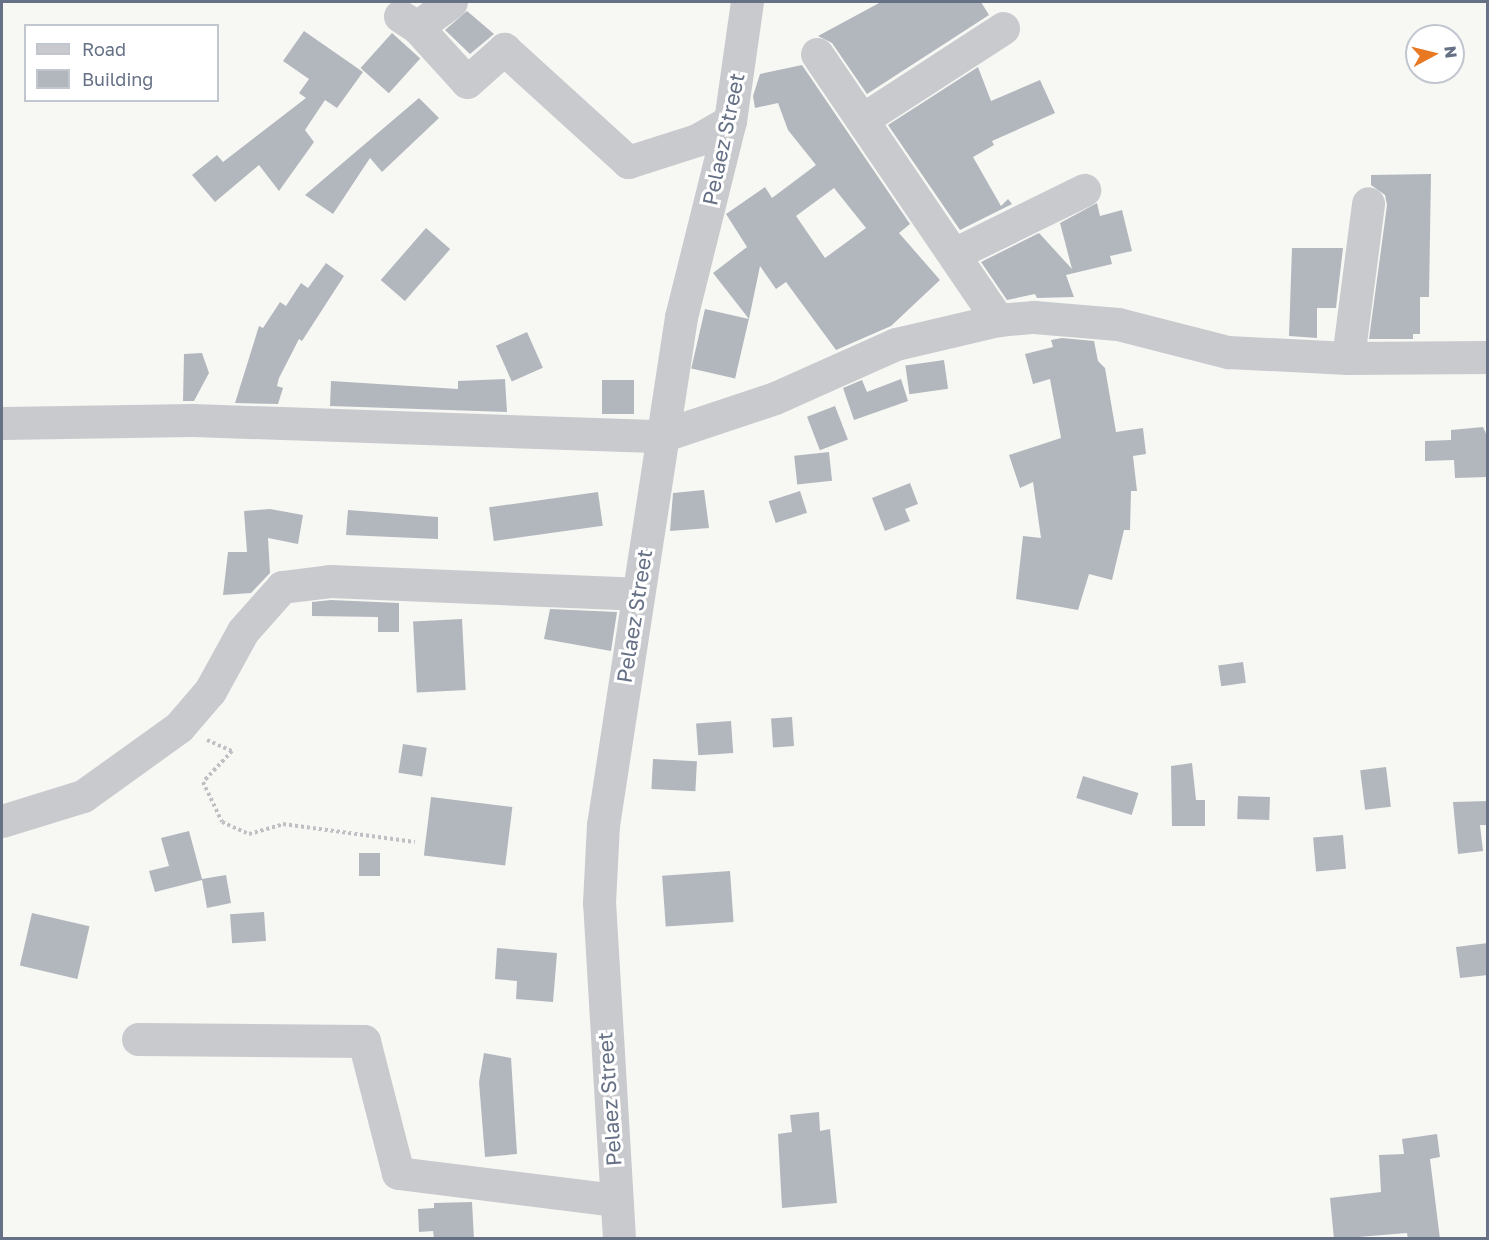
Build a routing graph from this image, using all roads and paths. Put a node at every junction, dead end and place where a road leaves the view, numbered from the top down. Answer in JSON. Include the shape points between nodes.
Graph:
{"nodes":[{"id":1,"x":451,"y":2,"type":"edge"},
{"id":2,"x":747,"y":2,"type":"edge"},
{"id":3,"x":1003,"y":28,"type":"dead end"},
{"id":4,"x":817,"y":54,"type":"dead end"},
{"id":5,"x":863,"y":119,"type":"junction"},
{"id":6,"x":730,"y":121,"type":"junction"},
{"id":7,"x":1084,"y":190,"type":"dead end"},
{"id":8,"x":1368,"y":203,"type":"dead end"},
{"id":9,"x":956,"y":253,"type":"junction"},
{"id":10,"x":998,"y":320,"type":"junction"},
{"id":11,"x":1488,"y":357,"type":"edge"},
{"id":12,"x":1348,"y":358,"type":"junction"},
{"id":13,"x":2,"y":423,"type":"edge"},
{"id":14,"x":661,"y":436,"type":"junction"},
{"id":15,"x":637,"y":594,"type":"junction"},
{"id":16,"x":179,"y":727,"type":"junction"},
{"id":17,"x":2,"y":821,"type":"edge"},
{"id":18,"x":415,"y":842,"type":"dead end"},
{"id":19,"x":138,"y":1039,"type":"dead end"},
{"id":20,"x":616,"y":1200,"type":"junction"},
{"id":21,"x":619,"y":1239,"type":"edge"}],
"edges":[{"from":1,"to":6,"type":"street","via":[[408,21],[467,82],[504,49],[628,162],[698,140]]},
{"from":2,"to":6,"type":"street","name":"Pelaez Street"},
{"from":3,"to":5,"type":"street"},
{"from":4,"to":5,"type":"street"},
{"from":5,"to":9,"type":"street"},
{"from":6,"to":14,"type":"street","name":"Pelaez Street","via":[[681,317]]},
{"from":7,"to":9,"type":"street"},
{"from":8,"to":12,"type":"street"},
{"from":9,"to":10,"type":"street"},
{"from":10,"to":12,"type":"street","via":[[1076,318],[1228,352]]},
{"from":10,"to":14,"type":"street","via":[[896,344],[775,398]]},
{"from":11,"to":12,"type":"street"},
{"from":13,"to":14,"type":"street","via":[[194,420]]},
{"from":14,"to":15,"type":"street","name":"Pelaez Street"},
{"from":15,"to":16,"type":"street","via":[[330,581],[282,587],[243,631],[210,692]]},
{"from":15,"to":20,"type":"street","name":"Pelaez Street","via":[[603,825],[599,903]]},
{"from":16,"to":17,"type":"street","via":[[83,796]]},
{"from":16,"to":18,"type":"path","via":[[232,751],[203,782],[222,822],[249,834],[283,824]]},
{"from":19,"to":20,"type":"street","via":[[364,1041],[398,1173]]},
{"from":20,"to":21,"type":"street","name":"Pelaez Street"}]}
